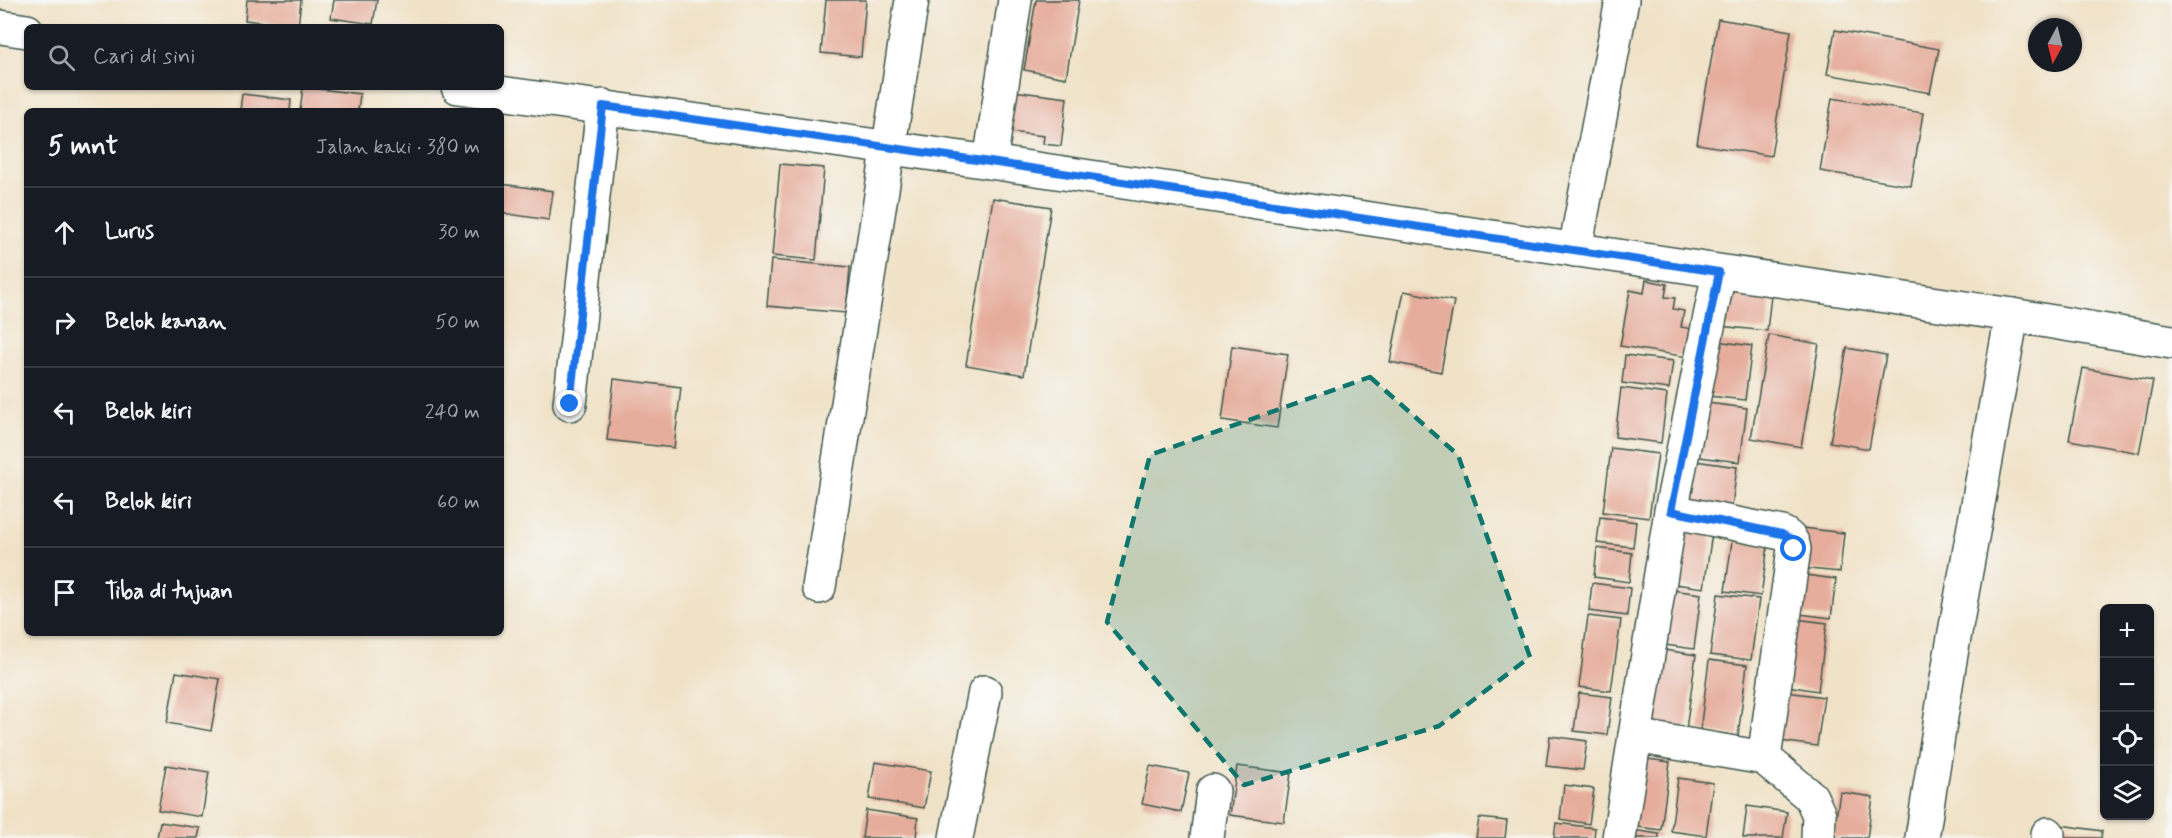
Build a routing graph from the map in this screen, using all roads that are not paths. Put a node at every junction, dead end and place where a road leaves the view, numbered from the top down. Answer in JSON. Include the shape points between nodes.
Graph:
{"nodes":[{"id":1,"x":912,"y":0,"type":"edge"},
{"id":2,"x":1015,"y":0,"type":"edge"},
{"id":3,"x":1622,"y":0,"type":"edge"},
{"id":4,"x":0,"y":27,"type":"edge"},
{"id":5,"x":24,"y":31,"type":"edge"},
{"id":6,"x":481,"y":90,"type":"edge"},
{"id":7,"x":603,"y":106,"type":"junction"},
{"id":8,"x":888,"y":148,"type":"junction"},
{"id":9,"x":990,"y":162,"type":"junction"},
{"id":10,"x":1575,"y":250,"type":"junction"},
{"id":11,"x":1719,"y":272,"type":"junction"},
{"id":12,"x":2012,"y":315,"type":"junction"},
{"id":13,"x":2172,"y":342,"type":"edge"},
{"id":14,"x":570,"y":404,"type":"dead end"},
{"id":15,"x":1671,"y":511,"type":"junction"},
{"id":16,"x":819,"y":587,"type":"dead end"},
{"id":17,"x":986,"y":692,"type":"dead end"},
{"id":18,"x":1635,"y":736,"type":"junction"},
{"id":19,"x":1764,"y":758,"type":"junction"},
{"id":20,"x":1213,"y":791,"type":"dead end"},
{"id":21,"x":956,"y":838,"type":"edge"},
{"id":22,"x":1207,"y":838,"type":"edge"},
{"id":23,"x":1619,"y":838,"type":"edge"},
{"id":24,"x":1818,"y":838,"type":"edge"},
{"id":25,"x":1922,"y":838,"type":"edge"}],
"edges":[{"from":1,"to":8,"type":"street"},
{"from":2,"to":9,"type":"street"},
{"from":3,"to":10,"type":"street"},
{"from":4,"to":5,"type":"street"},
{"from":6,"to":7,"type":"street"},
{"from":7,"to":8,"type":"street"},
{"from":7,"to":14,"type":"street"},
{"from":8,"to":9,"type":"street"},
{"from":8,"to":16,"type":"street"},
{"from":9,"to":10,"type":"street"},
{"from":10,"to":11,"type":"street"},
{"from":11,"to":12,"type":"street"},
{"from":11,"to":15,"type":"street"},
{"from":12,"to":13,"type":"street"},
{"from":12,"to":25,"type":"street"},
{"from":15,"to":18,"type":"street"},
{"from":15,"to":19,"type":"street","via":[[1782,534],[1794,543]]},
{"from":17,"to":21,"type":"street"},
{"from":18,"to":19,"type":"street"},
{"from":18,"to":23,"type":"street"},
{"from":19,"to":24,"type":"street","via":[[1811,797],[1819,815]]},
{"from":20,"to":22,"type":"street"}]}
